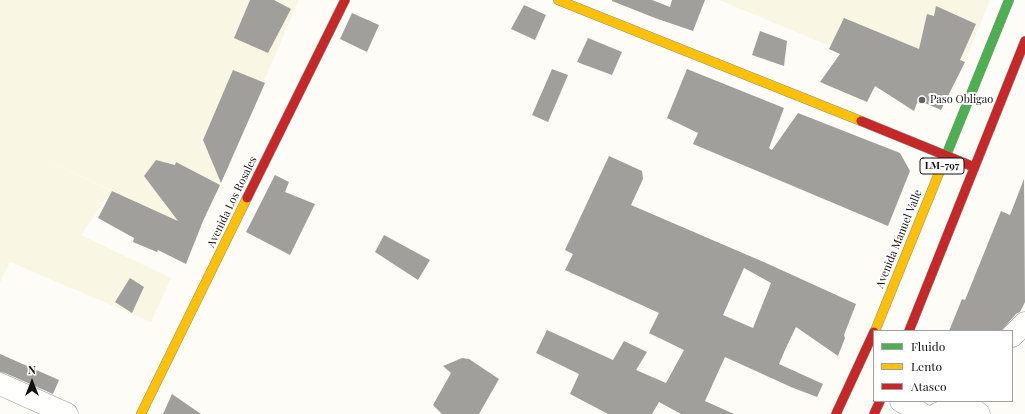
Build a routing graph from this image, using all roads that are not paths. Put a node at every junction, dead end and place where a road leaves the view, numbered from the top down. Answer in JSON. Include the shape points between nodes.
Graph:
{"nodes":[{"id":1,"x":345,"y":0,"type":"edge"},
{"id":2,"x":558,"y":0,"type":"edge"},
{"id":3,"x":1009,"y":0,"type":"edge"},
{"id":4,"x":1025,"y":41,"type":"edge"},
{"id":5,"x":946,"y":155,"type":"junction"},
{"id":6,"x":974,"y":167,"type":"junction"},
{"id":7,"x":1025,"y":323,"type":"edge"},
{"id":8,"x":875,"y":330,"type":"edge"},
{"id":9,"x":909,"y":330,"type":"edge"},
{"id":10,"x":873,"y":334,"type":"edge"},
{"id":11,"x":1013,"y":335,"type":"edge"},
{"id":12,"x":0,"y":384,"type":"edge"},
{"id":13,"x":880,"y":402,"type":"edge"},
{"id":14,"x":903,"y":402,"type":"edge"},
{"id":15,"x":969,"y":406,"type":"edge"},
{"id":16,"x":67,"y":414,"type":"edge"},
{"id":17,"x":141,"y":414,"type":"edge"},
{"id":18,"x":836,"y":414,"type":"edge"},
{"id":19,"x":874,"y":414,"type":"edge"},
{"id":20,"x":922,"y":414,"type":"edge"},
{"id":21,"x":936,"y":414,"type":"edge"}],
"edges":[{"from":1,"to":17,"type":"street","name":"Avenida Los Rosales"},
{"from":2,"to":5,"type":"street"},
{"from":3,"to":5,"type":"street","name":"Avenida Manuel Valle","number":"LM-797"},
{"from":4,"to":6,"type":"street","number":"LM-797"},
{"from":5,"to":6,"type":"street"},
{"from":5,"to":8,"type":"street","name":"Avenida Manuel Valle","number":"LM-797"},
{"from":6,"to":9,"type":"street","number":"LM-797"},
{"from":7,"to":11,"type":"street"},
{"from":10,"to":18,"type":"street","name":"Avenida Manuel Valle","number":"LM-797"},
{"from":12,"to":16,"type":"street"},
{"from":13,"to":19,"type":"street"},
{"from":14,"to":20,"type":"street"},
{"from":15,"to":21,"type":"street"}]}
